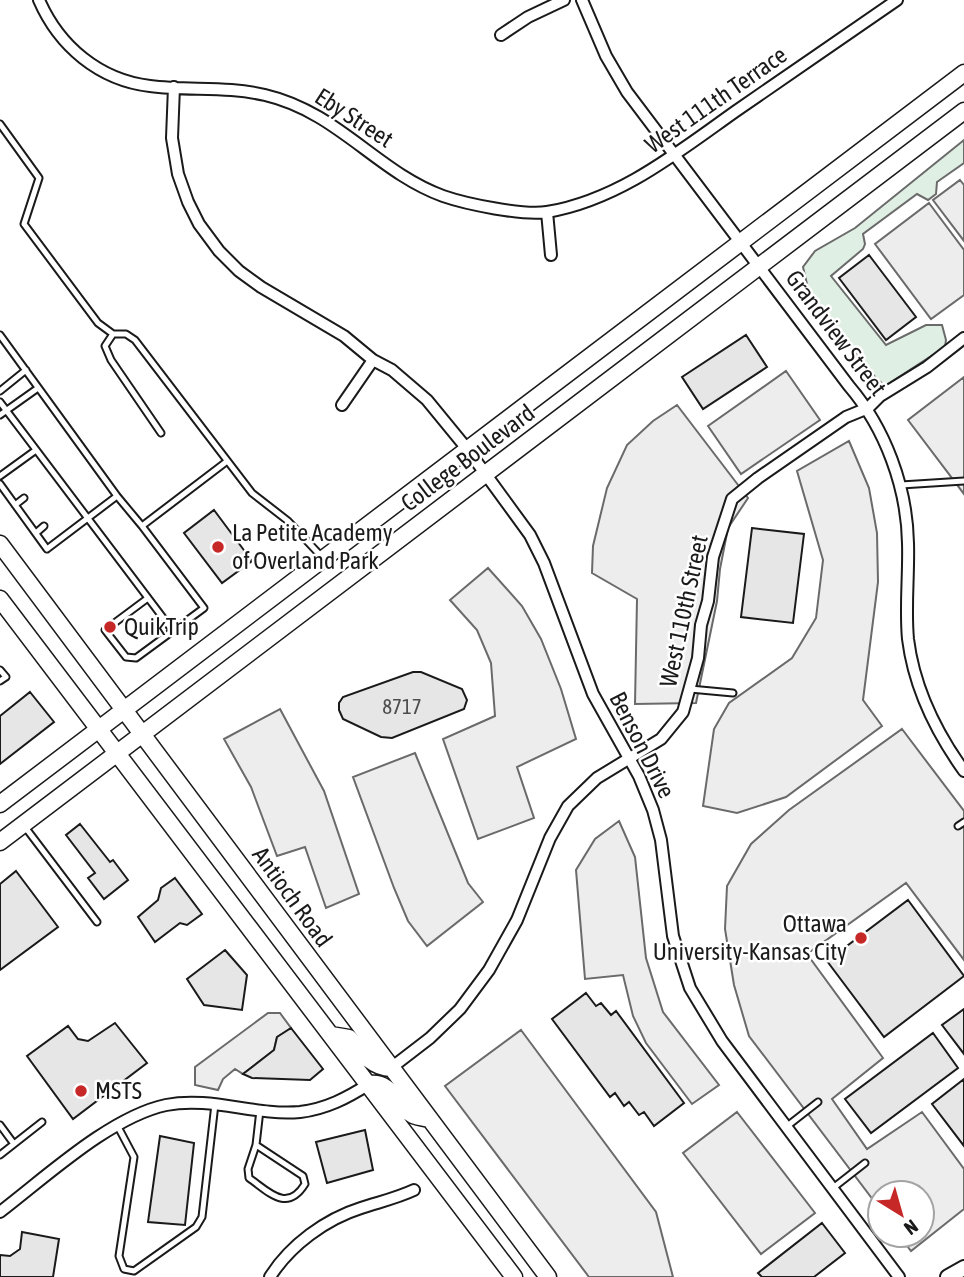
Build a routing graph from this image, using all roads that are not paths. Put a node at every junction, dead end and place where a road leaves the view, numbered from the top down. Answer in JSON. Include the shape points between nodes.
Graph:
{"nodes":[{"id":1,"x":38,"y":0,"type":"edge"},
{"id":2,"x":564,"y":0,"type":"edge"},
{"id":3,"x":582,"y":0,"type":"edge"},
{"id":4,"x":897,"y":0,"type":"edge"},
{"id":5,"x":501,"y":35,"type":"dead end"},
{"id":6,"x":964,"y":73,"type":"edge"},
{"id":7,"x":174,"y":88,"type":"junction"},
{"id":8,"x":964,"y":111,"type":"edge"},
{"id":9,"x":0,"y":124,"type":"edge"},
{"id":10,"x":674,"y":155,"type":"junction"},
{"id":11,"x":547,"y":212,"type":"junction"},
{"id":12,"x":741,"y":242,"type":"junction"},
{"id":13,"x":551,"y":255,"type":"dead end"},
{"id":14,"x":759,"y":266,"type":"junction"},
{"id":15,"x":113,"y":334,"type":"junction"},
{"id":16,"x":0,"y":335,"type":"edge"},
{"id":17,"x":964,"y":338,"type":"edge"},
{"id":18,"x":373,"y":360,"type":"junction"},
{"id":19,"x":26,"y":370,"type":"junction"},
{"id":20,"x":38,"y":388,"type":"junction"},
{"id":21,"x":0,"y":391,"type":"edge"},
{"id":22,"x":0,"y":402,"type":"edge"},
{"id":23,"x":342,"y":405,"type":"dead end"},
{"id":24,"x":868,"y":408,"type":"junction"},
{"id":25,"x":7,"y":410,"type":"junction"},
{"id":26,"x":0,"y":415,"type":"edge"},
{"id":27,"x":161,"y":433,"type":"dead end"},
{"id":28,"x":36,"y":450,"type":"junction"},
{"id":29,"x":468,"y":450,"type":"junction"},
{"id":30,"x":226,"y":462,"type":"junction"},
{"id":31,"x":486,"y":473,"type":"junction"},
{"id":32,"x":55,"y":475,"type":"junction"},
{"id":33,"x":0,"y":476,"type":"edge"},
{"id":34,"x":48,"y":480,"type":"dead end"},
{"id":35,"x":964,"y":481,"type":"edge"},
{"id":36,"x":0,"y":485,"type":"edge"},
{"id":37,"x":899,"y":485,"type":"junction"},
{"id":38,"x":66,"y":489,"type":"junction"},
{"id":39,"x":58,"y":495,"type":"dead end"},
{"id":40,"x":117,"y":496,"type":"junction"},
{"id":41,"x":24,"y":498,"type":"dead end"},
{"id":42,"x":76,"y":503,"type":"junction"},
{"id":43,"x":15,"y":505,"type":"junction"},
{"id":44,"x":69,"y":507,"type":"dead end"},
{"id":45,"x":34,"y":513,"type":"dead end"},
{"id":46,"x":26,"y":519,"type":"junction"},
{"id":47,"x":88,"y":519,"type":"junction"},
{"id":48,"x":44,"y":526,"type":"dead end"},
{"id":49,"x":142,"y":526,"type":"junction"},
{"id":50,"x":36,"y":533,"type":"junction"},
{"id":51,"x":0,"y":544,"type":"edge"},
{"id":52,"x":324,"y":559,"type":"junction"},
{"id":53,"x":148,"y":598,"type":"junction"},
{"id":54,"x":0,"y":599,"type":"edge"},
{"id":55,"x":173,"y":631,"type":"junction"},
{"id":56,"x":0,"y":670,"type":"edge"},
{"id":57,"x":0,"y":681,"type":"edge"},
{"id":58,"x":690,"y":689,"type":"junction"},
{"id":59,"x":733,"y":693,"type":"dead end"},
{"id":60,"x":124,"y":710,"type":"junction"},
{"id":61,"x":98,"y":729,"type":"junction"},
{"id":62,"x":143,"y":734,"type":"junction"},
{"id":63,"x":117,"y":754,"type":"junction"},
{"id":64,"x":629,"y":758,"type":"junction"},
{"id":65,"x":964,"y":771,"type":"edge"},
{"id":66,"x":0,"y":804,"type":"edge"},
{"id":67,"x":964,"y":822,"type":"edge"},
{"id":68,"x":23,"y":825,"type":"junction"},
{"id":69,"x":958,"y":826,"type":"dead end"},
{"id":70,"x":0,"y":842,"type":"edge"},
{"id":71,"x":97,"y":922,"type":"dead end"},
{"id":72,"x":331,"y":1035,"type":"junction"},
{"id":73,"x":391,"y":1068,"type":"junction"},
{"id":74,"x":369,"y":1084,"type":"junction"},
{"id":75,"x":818,"y":1102,"type":"dead end"},
{"id":76,"x":215,"y":1104,"type":"junction"},
{"id":77,"x":260,"y":1110,"type":"junction"},
{"id":78,"x":430,"y":1119,"type":"junction"},
{"id":79,"x":42,"y":1122,"type":"dead end"},
{"id":80,"x":0,"y":1125,"type":"edge"},
{"id":81,"x":117,"y":1125,"type":"junction"},
{"id":82,"x":786,"y":1127,"type":"junction"},
{"id":83,"x":14,"y":1144,"type":"junction"},
{"id":84,"x":256,"y":1145,"type":"junction"},
{"id":85,"x":0,"y":1155,"type":"edge"},
{"id":86,"x":865,"y":1163,"type":"dead end"},
{"id":87,"x":832,"y":1188,"type":"junction"},
{"id":88,"x":414,"y":1190,"type":"dead end"},
{"id":89,"x":0,"y":1212,"type":"edge"},
{"id":90,"x":964,"y":1268,"type":"edge"},
{"id":91,"x":270,"y":1277,"type":"edge"},
{"id":92,"x":514,"y":1277,"type":"edge"},
{"id":93,"x":548,"y":1277,"type":"edge"},
{"id":94,"x":899,"y":1277,"type":"edge"},
{"id":95,"x":948,"y":1277,"type":"edge"}],
"edges":[{"from":1,"to":7,"type":"street","name":"Eby Street","via":[[62,40],[91,65],[134,84]]},
{"from":2,"to":5,"type":"street"},
{"from":3,"to":10,"type":"street","name":"Grandview Street","via":[[627,92]]},
{"from":4,"to":10,"type":"street","name":"West 111th Terrace"},
{"from":6,"to":12,"type":"main road","name":"College Boulevard"},
{"from":7,"to":11,"type":"street","name":"Eby Street","via":[[240,91],[290,102],[327,120],[388,166],[443,195],[472,204]]},
{"from":7,"to":18,"type":"street","name":"Benson Drive","via":[[172,138],[178,174],[199,224],[239,271],[344,336]]},
{"from":8,"to":14,"type":"main road","name":"College Boulevard"},
{"from":9,"to":15,"type":"lane","via":[[39,178],[24,224],[98,324]]},
{"from":10,"to":11,"type":"street","name":"West 111th Terrace","via":[[620,188]]},
{"from":10,"to":12,"type":"street","name":"Grandview Street"},
{"from":11,"to":13,"type":"street"},
{"from":12,"to":14,"type":"street","name":"Grandview Street"},
{"from":12,"to":29,"type":"main road","name":"College Boulevard"},
{"from":14,"to":24,"type":"street","name":"Grandview Street"},
{"from":14,"to":31,"type":"main road","name":"College Boulevard"},
{"from":15,"to":27,"type":"lane","via":[[105,346],[111,360]]},
{"from":15,"to":30,"type":"lane","via":[[135,340]]},
{"from":16,"to":19,"type":"lane"},
{"from":17,"to":24,"type":"street","name":"West 110th Street"},
{"from":18,"to":23,"type":"street"},
{"from":18,"to":29,"type":"street","name":"Benson Drive","via":[[427,400]]},
{"from":19,"to":20,"type":"lane"},
{"from":19,"to":21,"type":"lane"},
{"from":20,"to":25,"type":"lane"},
{"from":20,"to":40,"type":"lane"},
{"from":22,"to":25,"type":"lane"},
{"from":24,"to":37,"type":"street","name":"Grandview Street"},
{"from":24,"to":58,"type":"street","name":"West 110th Street","via":[[846,417],[732,499],[713,556],[709,601]]},
{"from":25,"to":26,"type":"lane"},
{"from":25,"to":28,"type":"lane"},
{"from":28,"to":32,"type":"lane"},
{"from":28,"to":33,"type":"lane"},
{"from":29,"to":31,"type":"street","name":"Benson Drive"},
{"from":29,"to":52,"type":"main road","name":"College Boulevard"},
{"from":30,"to":49,"type":"lane"},
{"from":30,"to":52,"type":"lane","via":[[251,493],[288,521]]},
{"from":31,"to":62,"type":"main road","name":"College Boulevard"},
{"from":31,"to":64,"type":"street","name":"Benson Drive","via":[[540,554],[593,694]]},
{"from":32,"to":34,"type":"lane"},
{"from":32,"to":38,"type":"lane"},
{"from":35,"to":37,"type":"lane"},
{"from":36,"to":43,"type":"lane"},
{"from":37,"to":65,"type":"street","name":"Grandview Street","via":[[908,540],[906,602],[913,665],[934,722]]},
{"from":38,"to":39,"type":"lane"},
{"from":38,"to":42,"type":"lane"},
{"from":40,"to":47,"type":"lane"},
{"from":40,"to":49,"type":"lane"},
{"from":41,"to":43,"type":"lane"},
{"from":42,"to":44,"type":"lane"},
{"from":42,"to":47,"type":"lane"},
{"from":43,"to":46,"type":"lane"},
{"from":45,"to":46,"type":"lane"},
{"from":46,"to":50,"type":"lane"},
{"from":47,"to":50,"type":"lane","via":[[47,549]]},
{"from":47,"to":53,"type":"lane"},
{"from":48,"to":50,"type":"lane"},
{"from":49,"to":55,"type":"lane","via":[[204,608]]},
{"from":51,"to":60,"type":"main road","name":"Antioch Road"},
{"from":52,"to":60,"type":"main road","name":"College Boulevard"},
{"from":53,"to":55,"type":"lane"},
{"from":53,"to":55,"type":"lane","via":[[105,630],[126,657],[136,659]]},
{"from":54,"to":61,"type":"main road"},
{"from":56,"to":57,"type":"lane","via":[[6,677]]},
{"from":58,"to":59,"type":"lane"},
{"from":58,"to":64,"type":"street","name":"West 110th Street","via":[[683,712],[661,739]]},
{"from":60,"to":61,"type":"main road","name":"College Boulevard"},
{"from":60,"to":62,"type":"main road","name":"Antioch Road"},
{"from":61,"to":63,"type":"main road"},
{"from":61,"to":66,"type":"main road","name":"College Boulevard"},
{"from":62,"to":63,"type":"main road","name":"College Boulevard"},
{"from":62,"to":73,"type":"main road","name":"Antioch Road"},
{"from":63,"to":68,"type":"main road","name":"College Boulevard"},
{"from":63,"to":72,"type":"main road"},
{"from":64,"to":73,"type":"street","name":"West 110th Street","via":[[568,806],[506,942],[480,985],[440,1028]]},
{"from":64,"to":82,"type":"street","name":"Benson Drive","via":[[659,830],[673,936],[690,988],[722,1041]]},
{"from":67,"to":69,"type":"lane"},
{"from":68,"to":70,"type":"main road","name":"College Boulevard"},
{"from":68,"to":71,"type":"lane"},
{"from":72,"to":73,"type":"main road","via":[[349,1038],[368,1059]]},
{"from":72,"to":74,"type":"main road"},
{"from":73,"to":78,"type":"main road","name":"Antioch Road"},
{"from":74,"to":77,"type":"street","via":[[321,1108]]},
{"from":74,"to":78,"type":"main road","via":[[387,1087],[411,1115]]},
{"from":74,"to":92,"type":"main road"},
{"from":75,"to":82,"type":"lane"},
{"from":76,"to":77,"type":"street"},
{"from":76,"to":81,"type":"street","via":[[163,1106]]},
{"from":76,"to":81,"type":"lane","via":[[202,1217],[196,1227],[134,1271],[124,1269],[118,1256],[134,1157]]},
{"from":77,"to":84,"type":"lane"},
{"from":78,"to":93,"type":"main road","name":"Antioch Road"},
{"from":79,"to":83,"type":"lane"},
{"from":80,"to":83,"type":"lane"},
{"from":81,"to":89,"type":"street"},
{"from":82,"to":87,"type":"street","name":"Benson Drive"},
{"from":83,"to":85,"type":"lane"},
{"from":84,"to":84,"type":"lane","via":[[249,1178],[279,1199],[301,1192],[303,1176]]},
{"from":86,"to":87,"type":"lane"},
{"from":87,"to":94,"type":"street","name":"Benson Drive"},
{"from":88,"to":91,"type":"street","via":[[344,1214],[320,1228],[286,1255]]},
{"from":90,"to":95,"type":"street"}]}
